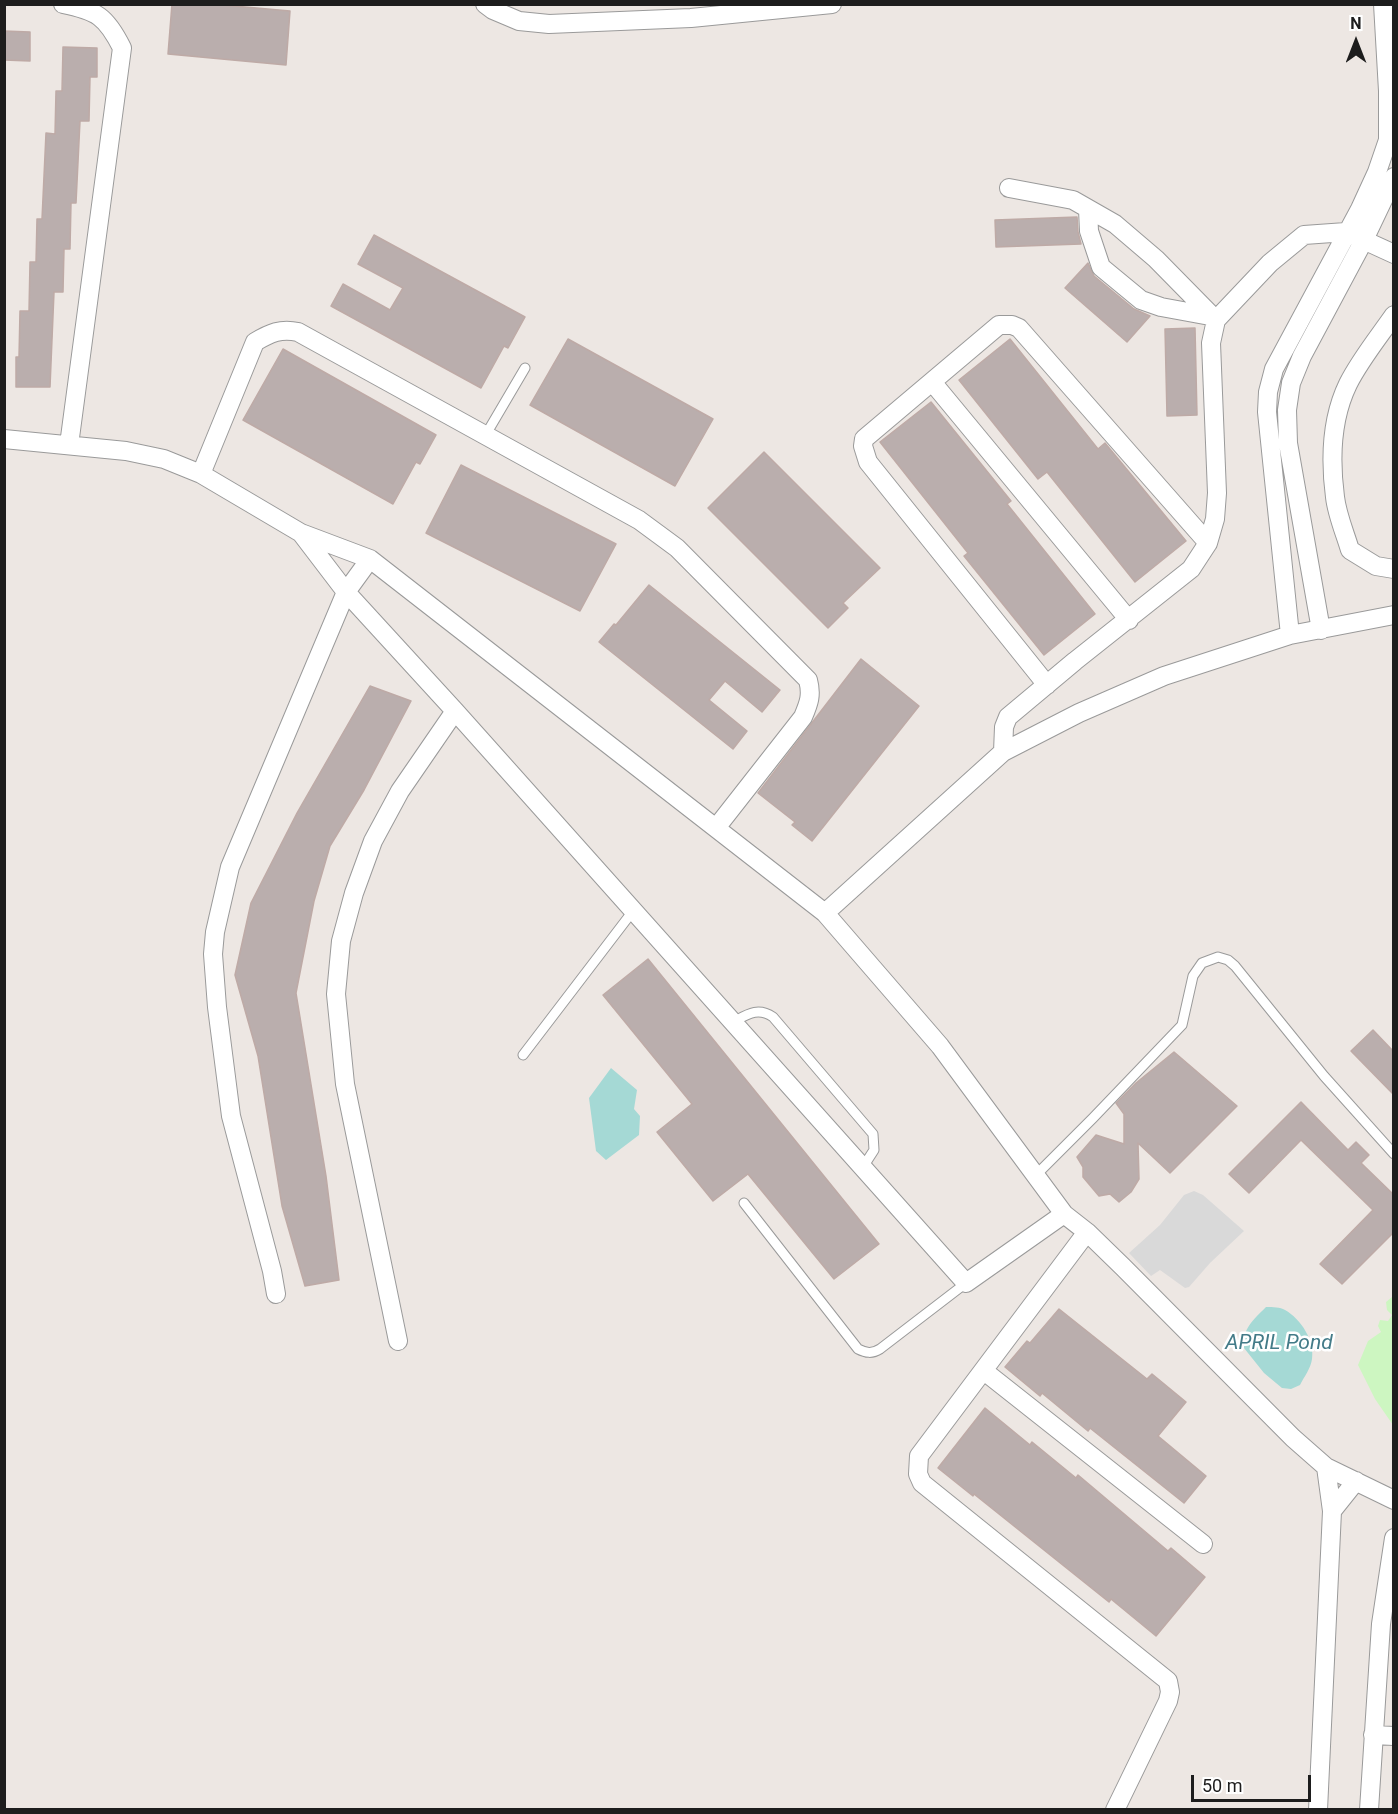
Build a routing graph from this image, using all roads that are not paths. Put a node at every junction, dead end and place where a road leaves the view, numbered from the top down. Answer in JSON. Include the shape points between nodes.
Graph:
{"nodes":[{"id":1,"x":63,"y":4,"type":"edge"},
{"id":2,"x":832,"y":4,"type":"edge"},
{"id":3,"x":1383,"y":4,"type":"edge"},
{"id":4,"x":491,"y":6,"type":"edge"},
{"id":5,"x":1394,"y":177,"type":"edge"},
{"id":6,"x":1008,"y":188,"type":"dead end"},
{"id":7,"x":1088,"y":208,"type":"junction"},
{"id":8,"x":1346,"y":232,"type":"junction"},
{"id":9,"x":1364,"y":240,"type":"junction"},
{"id":10,"x":1394,"y":254,"type":"edge"},
{"id":11,"x":1394,"y":315,"type":"edge"},
{"id":12,"x":1213,"y":318,"type":"junction"},
{"id":13,"x":525,"y":368,"type":"dead end"},
{"id":14,"x":933,"y":383,"type":"junction"},
{"id":15,"x":485,"y":436,"type":"junction"},
{"id":16,"x":4,"y":439,"type":"edge"},
{"id":17,"x":69,"y":445,"type":"junction"},
{"id":18,"x":201,"y":474,"type":"junction"},
{"id":19,"x":301,"y":533,"type":"junction"},
{"id":20,"x":1208,"y":543,"type":"junction"},
{"id":21,"x":370,"y":559,"type":"junction"},
{"id":22,"x":1394,"y":569,"type":"edge"},
{"id":23,"x":346,"y":592,"type":"junction"},
{"id":24,"x":1394,"y":615,"type":"edge"},
{"id":25,"x":1129,"y":620,"type":"junction"},
{"id":26,"x":1322,"y":630,"type":"junction"},
{"id":27,"x":1290,"y":635,"type":"junction"},
{"id":28,"x":1047,"y":685,"type":"junction"},
{"id":29,"x":455,"y":711,"type":"junction"},
{"id":30,"x":1004,"y":752,"type":"junction"},
{"id":31,"x":716,"y":828,"type":"junction"},
{"id":32,"x":633,"y":911,"type":"junction"},
{"id":33,"x":825,"y":914,"type":"junction"},
{"id":34,"x":733,"y":1022,"type":"junction"},
{"id":35,"x":523,"y":1055,"type":"dead end"},
{"id":36,"x":1394,"y":1154,"type":"edge"},
{"id":37,"x":863,"y":1167,"type":"junction"},
{"id":38,"x":1036,"y":1175,"type":"junction"},
{"id":39,"x":744,"y":1203,"type":"dead end"},
{"id":40,"x":1064,"y":1214,"type":"junction"},
{"id":41,"x":1087,"y":1232,"type":"junction"},
{"id":42,"x":966,"y":1283,"type":"junction"},
{"id":43,"x":276,"y":1294,"type":"dead end"},
{"id":44,"x":398,"y":1341,"type":"dead end"},
{"id":45,"x":984,"y":1371,"type":"junction"},
{"id":46,"x":1326,"y":1467,"type":"junction"},
{"id":47,"x":1356,"y":1481,"type":"junction"},
{"id":48,"x":1394,"y":1500,"type":"edge"},
{"id":49,"x":1332,"y":1511,"type":"junction"},
{"id":50,"x":1394,"y":1538,"type":"edge"},
{"id":51,"x":1203,"y":1544,"type":"dead end"},
{"id":52,"x":1372,"y":1734,"type":"junction"},
{"id":53,"x":1394,"y":1736,"type":"edge"},
{"id":54,"x":1115,"y":1809,"type":"edge"},
{"id":55,"x":1318,"y":1809,"type":"edge"},
{"id":56,"x":1368,"y":1809,"type":"edge"}],
"edges":[{"from":1,"to":17,"type":"street","via":[[104,19],[122,48]]},
{"from":2,"to":4,"type":"street","via":[[690,18],[549,24],[519,21]]},
{"from":3,"to":8,"type":"street","via":[[1388,140],[1377,172]]},
{"from":5,"to":9,"type":"street"},
{"from":6,"to":7,"type":"street","via":[[1073,200]]},
{"from":7,"to":12,"type":"street","via":[[1115,224],[1156,259]]},
{"from":7,"to":12,"type":"street","via":[[1089,231],[1101,267],[1141,300]]},
{"from":8,"to":9,"type":"street"},
{"from":8,"to":12,"type":"street","via":[[1304,235]]},
{"from":8,"to":27,"type":"street","via":[[1274,369],[1268,392]]},
{"from":9,"to":10,"type":"street"},
{"from":9,"to":26,"type":"street","via":[[1302,356],[1291,383],[1287,410],[1288,443]]},
{"from":11,"to":22,"type":"street","via":[[1349,382],[1334,423],[1333,453],[1335,498],[1350,550],[1376,566]]},
{"from":12,"to":20,"type":"street","via":[[1217,493]]},
{"from":13,"to":15,"type":"lane"},
{"from":14,"to":20,"type":"street","via":[[999,325],[1019,328]]},
{"from":14,"to":25,"type":"street"},
{"from":14,"to":28,"type":"street","via":[[864,439],[868,462]]},
{"from":15,"to":18,"type":"street","via":[[298,332],[285,329],[255,342]]},
{"from":15,"to":31,"type":"street","via":[[639,520],[678,548],[808,680],[810,702],[802,717]]},
{"from":16,"to":17,"type":"street"},
{"from":17,"to":18,"type":"street","via":[[164,459]]},
{"from":18,"to":19,"type":"street"},
{"from":19,"to":21,"type":"street"},
{"from":19,"to":23,"type":"street"},
{"from":20,"to":25,"type":"street","via":[[1191,569]]},
{"from":21,"to":23,"type":"street"},
{"from":21,"to":31,"type":"street"},
{"from":23,"to":29,"type":"street"},
{"from":23,"to":43,"type":"street","via":[[230,867],[215,932],[217,1006],[231,1116]]},
{"from":24,"to":26,"type":"street"},
{"from":25,"to":28,"type":"street"},
{"from":26,"to":27,"type":"street"},
{"from":27,"to":30,"type":"street","via":[[1164,676],[1079,713]]},
{"from":28,"to":30,"type":"street","via":[[1008,717]]},
{"from":29,"to":32,"type":"street"},
{"from":29,"to":44,"type":"street","via":[[400,791],[373,841],[341,941],[336,994],[345,1084]]},
{"from":30,"to":33,"type":"street"},
{"from":31,"to":33,"type":"street"},
{"from":32,"to":34,"type":"street"},
{"from":32,"to":35,"type":"lane"},
{"from":33,"to":38,"type":"street","via":[[940,1046]]},
{"from":34,"to":37,"type":"street"},
{"from":34,"to":37,"type":"lane","via":[[751,1012],[773,1017],[873,1134],[874,1150]]},
{"from":36,"to":38,"type":"lane","via":[[1324,1076],[1235,966],[1218,957],[1202,963],[1193,976],[1182,1025]]},
{"from":37,"to":42,"type":"street"},
{"from":38,"to":40,"type":"street"},
{"from":39,"to":42,"type":"lane","via":[[864,1352],[880,1349]]},
{"from":40,"to":41,"type":"street"},
{"from":40,"to":42,"type":"street"},
{"from":41,"to":45,"type":"street"},
{"from":41,"to":46,"type":"street"},
{"from":45,"to":51,"type":"street"},
{"from":45,"to":54,"type":"street","via":[[919,1456],[918,1474],[922,1483],[1168,1681],[1168,1701]]},
{"from":46,"to":47,"type":"street"},
{"from":46,"to":49,"type":"street"},
{"from":47,"to":48,"type":"street"},
{"from":47,"to":49,"type":"street"},
{"from":49,"to":55,"type":"street"},
{"from":50,"to":52,"type":"street","via":[[1381,1624]]},
{"from":52,"to":53,"type":"street"},
{"from":52,"to":56,"type":"street"}]}
